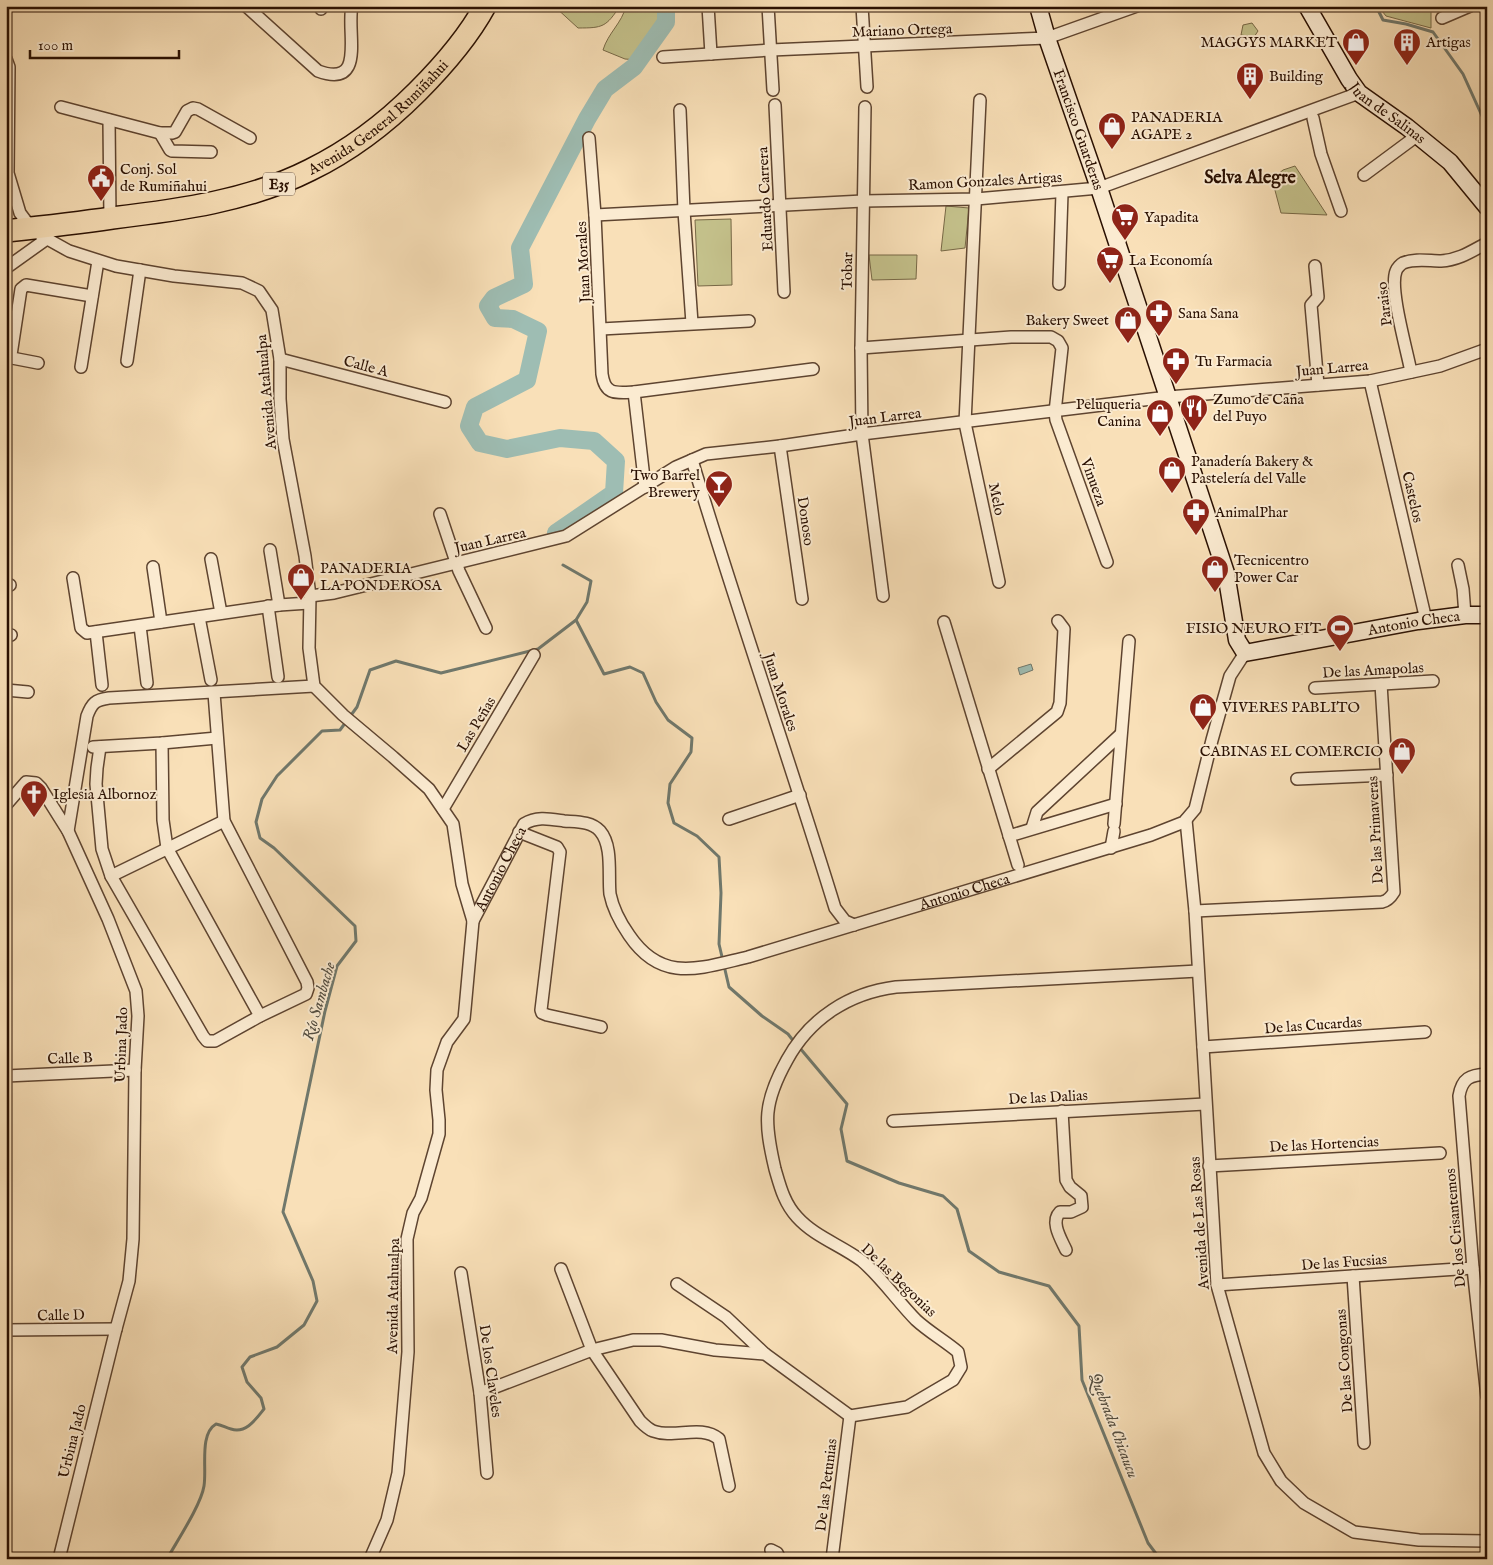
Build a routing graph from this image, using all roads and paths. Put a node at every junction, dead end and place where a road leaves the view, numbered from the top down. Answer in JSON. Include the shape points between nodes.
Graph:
{"nodes":[{"id":1,"x":246,"y":6,"type":"edge"},
{"id":2,"x":352,"y":6,"type":"edge"},
{"id":3,"x":485,"y":6,"type":"edge"},
{"id":4,"x":708,"y":6,"type":"edge"},
{"id":5,"x":768,"y":6,"type":"edge"},
{"id":6,"x":862,"y":6,"type":"edge"},
{"id":7,"x":1038,"y":6,"type":"edge"},
{"id":8,"x":1137,"y":6,"type":"edge"},
{"id":9,"x":1307,"y":6,"type":"edge"},
{"id":10,"x":1470,"y":6,"type":"edge"},
{"id":11,"x":1442,"y":18,"type":"dead end"},
{"id":12,"x":1047,"y":38,"type":"junction"},
{"id":13,"x":864,"y":47,"type":"junction"},
{"id":14,"x":771,"y":50,"type":"junction"},
{"id":15,"x":711,"y":54,"type":"junction"},
{"id":16,"x":663,"y":57,"type":"dead end"},
{"id":17,"x":6,"y":59,"type":"edge"},
{"id":18,"x":7,"y":74,"type":"edge"},
{"id":19,"x":868,"y":87,"type":"dead end"},
{"id":20,"x":773,"y":90,"type":"dead end"},
{"id":21,"x":1359,"y":93,"type":"junction"},
{"id":22,"x":980,"y":100,"type":"dead end"},
{"id":23,"x":775,"y":105,"type":"dead end"},
{"id":24,"x":62,"y":107,"type":"dead end"},
{"id":25,"x":865,"y":107,"type":"dead end"},
{"id":26,"x":680,"y":110,"type":"dead end"},
{"id":27,"x":1313,"y":118,"type":"dead end"},
{"id":28,"x":109,"y":120,"type":"junction"},
{"id":29,"x":160,"y":133,"type":"junction"},
{"id":30,"x":1418,"y":135,"type":"junction"},
{"id":31,"x":250,"y":138,"type":"dead end"},
{"id":32,"x":589,"y":138,"type":"dead end"},
{"id":33,"x":211,"y":152,"type":"dead end"},
{"id":34,"x":1364,"y":175,"type":"dead end"},
{"id":35,"x":1099,"y":188,"type":"junction"},
{"id":36,"x":1062,"y":193,"type":"junction"},
{"id":37,"x":976,"y":199,"type":"junction"},
{"id":38,"x":863,"y":201,"type":"junction"},
{"id":39,"x":780,"y":205,"type":"junction"},
{"id":40,"x":1487,"y":207,"type":"edge"},
{"id":41,"x":684,"y":211,"type":"junction"},
{"id":42,"x":1341,"y":211,"type":"dead end"},
{"id":43,"x":596,"y":215,"type":"junction"},
{"id":44,"x":110,"y":219,"type":"junction"},
{"id":45,"x":6,"y":231,"type":"edge"},
{"id":46,"x":41,"y":233,"type":"junction"},
{"id":47,"x":1487,"y":243,"type":"edge"},
{"id":48,"x":98,"y":260,"type":"junction"},
{"id":49,"x":1315,"y":266,"type":"dead end"},
{"id":50,"x":6,"y":268,"type":"edge"},
{"id":51,"x":140,"y":270,"type":"junction"},
{"id":52,"x":1059,"y":284,"type":"dead end"},
{"id":53,"x":784,"y":292,"type":"dead end"},
{"id":54,"x":92,"y":296,"type":"junction"},
{"id":55,"x":749,"y":320,"type":"dead end"},
{"id":56,"x":692,"y":324,"type":"junction"},
{"id":57,"x":601,"y":329,"type":"junction"},
{"id":58,"x":970,"y":340,"type":"junction"},
{"id":59,"x":861,"y":348,"type":"junction"},
{"id":60,"x":1487,"y":349,"type":"edge"},
{"id":61,"x":280,"y":359,"type":"junction"},
{"id":62,"x":127,"y":361,"type":"dead end"},
{"id":63,"x":38,"y":363,"type":"dead end"},
{"id":64,"x":81,"y":367,"type":"dead end"},
{"id":65,"x":813,"y":369,"type":"dead end"},
{"id":66,"x":1411,"y":372,"type":"junction"},
{"id":67,"x":1370,"y":381,"type":"junction"},
{"id":68,"x":1318,"y":385,"type":"junction"},
{"id":69,"x":634,"y":392,"type":"junction"},
{"id":70,"x":1168,"y":398,"type":"junction"},
{"id":71,"x":445,"y":402,"type":"dead end"},
{"id":72,"x":1055,"y":412,"type":"junction"},
{"id":73,"x":966,"y":423,"type":"junction"},
{"id":74,"x":862,"y":434,"type":"junction"},
{"id":75,"x":780,"y":446,"type":"junction"},
{"id":76,"x":692,"y":460,"type":"junction"},
{"id":77,"x":645,"y":487,"type":"junction"},
{"id":78,"x":440,"y":514,"type":"dead end"},
{"id":79,"x":270,"y":550,"type":"dead end"},
{"id":80,"x":211,"y":559,"type":"dead end"},
{"id":81,"x":1107,"y":562,"type":"dead end"},
{"id":82,"x":456,"y":564,"type":"junction"},
{"id":83,"x":1458,"y":565,"type":"dead end"},
{"id":84,"x":153,"y":567,"type":"dead end"},
{"id":85,"x":73,"y":578,"type":"dead end"},
{"id":86,"x":999,"y":582,"type":"dead end"},
{"id":87,"x":883,"y":596,"type":"dead end"},
{"id":88,"x":310,"y":599,"type":"junction"},
{"id":89,"x":802,"y":599,"type":"dead end"},
{"id":90,"x":274,"y":605,"type":"junction"},
{"id":91,"x":221,"y":613,"type":"junction"},
{"id":92,"x":1464,"y":615,"type":"junction"},
{"id":93,"x":1487,"y":615,"type":"edge"},
{"id":94,"x":200,"y":616,"type":"junction"},
{"id":95,"x":1426,"y":620,"type":"junction"},
{"id":96,"x":1058,"y":621,"type":"dead end"},
{"id":97,"x":161,"y":622,"type":"junction"},
{"id":98,"x":944,"y":622,"type":"dead end"},
{"id":99,"x":140,"y":626,"type":"junction"},
{"id":100,"x":486,"y":628,"type":"dead end"},
{"id":101,"x":96,"y":632,"type":"junction"},
{"id":102,"x":1129,"y":641,"type":"dead end"},
{"id":103,"x":1245,"y":652,"type":"junction"},
{"id":104,"x":534,"y":655,"type":"dead end"},
{"id":105,"x":278,"y":676,"type":"dead end"},
{"id":106,"x":211,"y":680,"type":"dead end"},
{"id":107,"x":1433,"y":681,"type":"dead end"},
{"id":108,"x":147,"y":683,"type":"dead end"},
{"id":109,"x":1382,"y":684,"type":"junction"},
{"id":110,"x":102,"y":685,"type":"dead end"},
{"id":111,"x":314,"y":686,"type":"junction"},
{"id":112,"x":1315,"y":688,"type":"dead end"},
{"id":113,"x":6,"y":690,"type":"edge"},
{"id":114,"x":28,"y":692,"type":"dead end"},
{"id":115,"x":214,"y":693,"type":"junction"},
{"id":116,"x":1120,"y":735,"type":"junction"},
{"id":117,"x":217,"y":738,"type":"junction"},
{"id":118,"x":162,"y":743,"type":"junction"},
{"id":119,"x":988,"y":769,"type":"junction"},
{"id":120,"x":1387,"y":775,"type":"junction"},
{"id":121,"x":1297,"y":780,"type":"dead end"},
{"id":122,"x":800,"y":795,"type":"junction"},
{"id":123,"x":1116,"y":804,"type":"junction"},
{"id":124,"x":6,"y":805,"type":"edge"},
{"id":125,"x":443,"y":809,"type":"junction"},
{"id":126,"x":729,"y":818,"type":"dead end"},
{"id":127,"x":1186,"y":820,"type":"junction"},
{"id":128,"x":224,"y":821,"type":"junction"},
{"id":129,"x":1032,"y":828,"type":"junction"},
{"id":130,"x":68,"y":830,"type":"junction"},
{"id":131,"x":519,"y":832,"type":"junction"},
{"id":132,"x":1009,"y":836,"type":"junction"},
{"id":133,"x":167,"y":848,"type":"junction"},
{"id":134,"x":1111,"y":848,"type":"junction"},
{"id":135,"x":1018,"y":865,"type":"dead end"},
{"id":136,"x":111,"y":876,"type":"junction"},
{"id":137,"x":1195,"y":911,"type":"junction"},
{"id":138,"x":474,"y":921,"type":"junction"},
{"id":139,"x":854,"y":925,"type":"junction"},
{"id":140,"x":1198,"y":971,"type":"junction"},
{"id":141,"x":260,"y":1016,"type":"junction"},
{"id":142,"x":601,"y":1027,"type":"dead end"},
{"id":143,"x":1425,"y":1032,"type":"dead end"},
{"id":144,"x":1203,"y":1047,"type":"junction"},
{"id":145,"x":135,"y":1070,"type":"junction"},
{"id":146,"x":1487,"y":1074,"type":"edge"},
{"id":147,"x":6,"y":1076,"type":"edge"},
{"id":148,"x":1205,"y":1104,"type":"junction"},
{"id":149,"x":1062,"y":1111,"type":"junction"},
{"id":150,"x":893,"y":1120,"type":"dead end"},
{"id":151,"x":1440,"y":1152,"type":"dead end"},
{"id":152,"x":1209,"y":1166,"type":"junction"},
{"id":153,"x":1066,"y":1250,"type":"dead end"},
{"id":154,"x":1474,"y":1268,"type":"junction"},
{"id":155,"x":561,"y":1269,"type":"dead end"},
{"id":156,"x":461,"y":1273,"type":"dead end"},
{"id":157,"x":1353,"y":1276,"type":"junction"},
{"id":158,"x":676,"y":1284,"type":"dead end"},
{"id":159,"x":1217,"y":1285,"type":"junction"},
{"id":160,"x":116,"y":1329,"type":"junction"},
{"id":161,"x":6,"y":1330,"type":"edge"},
{"id":162,"x":592,"y":1350,"type":"junction"},
{"id":163,"x":765,"y":1354,"type":"junction"},
{"id":164,"x":480,"y":1393,"type":"junction"},
{"id":165,"x":1487,"y":1398,"type":"edge"},
{"id":166,"x":850,"y":1416,"type":"junction"},
{"id":167,"x":1364,"y":1443,"type":"dead end"},
{"id":168,"x":487,"y":1473,"type":"dead end"},
{"id":169,"x":729,"y":1486,"type":"dead end"},
{"id":170,"x":1487,"y":1541,"type":"edge"},
{"id":171,"x":771,"y":1550,"type":"dead end"},
{"id":172,"x":59,"y":1559,"type":"edge"},
{"id":173,"x":370,"y":1559,"type":"edge"},
{"id":174,"x":780,"y":1559,"type":"edge"},
{"id":175,"x":832,"y":1559,"type":"edge"}],
"edges":[{"from":1,"to":2,"type":"street","via":[[318,71],[331,76],[343,72],[352,57]]},
{"from":3,"to":44,"type":"highway","name":"Avenida General Rumiñahui","number":"E35","via":[[445,64],[398,113],[342,153],[309,171],[240,196],[189,208]]},
{"from":4,"to":15,"type":"street"},
{"from":5,"to":14,"type":"street"},
{"from":6,"to":13,"type":"street"},
{"from":7,"to":12,"type":"street","name":"Francisco Guarderas"},
{"from":8,"to":12,"type":"street","name":"Mariano Ortega"},
{"from":9,"to":21,"type":"street","name":"Juan de Salinas"},
{"from":10,"to":11,"type":"street"},
{"from":12,"to":13,"type":"street","name":"Mariano Ortega"},
{"from":12,"to":35,"type":"street","name":"Francisco Guarderas"},
{"from":13,"to":14,"type":"street","name":"Mariano Ortega"},
{"from":13,"to":19,"type":"street"},
{"from":14,"to":15,"type":"street","name":"Mariano Ortega"},
{"from":14,"to":20,"type":"street"},
{"from":15,"to":16,"type":"street","name":"Mariano Ortega"},
{"from":17,"to":18,"type":"street","name":"Avenida Atahualpa"},
{"from":18,"to":46,"type":"street","name":"Avenida Atahualpa","via":[[8,173],[20,213]]},
{"from":21,"to":30,"type":"street","name":"Juan de Salinas"},
{"from":21,"to":35,"type":"street","name":"Ramon Gonzales Artigas"},
{"from":22,"to":37,"type":"street","name":"Melo"},
{"from":23,"to":39,"type":"street","name":"Eduardo Carrera"},
{"from":24,"to":28,"type":"street"},
{"from":25,"to":38,"type":"street","name":"Tobar"},
{"from":26,"to":41,"type":"street"},
{"from":27,"to":42,"type":"street","via":[[1321,154]]},
{"from":28,"to":29,"type":"street"},
{"from":28,"to":44,"type":"street"},
{"from":29,"to":31,"type":"street","via":[[175,132],[192,108]]},
{"from":29,"to":33,"type":"street","via":[[172,151]]},
{"from":30,"to":34,"type":"street"},
{"from":30,"to":40,"type":"street","name":"Juan de Salinas","via":[[1450,162]]},
{"from":32,"to":43,"type":"street","name":"Juan Morales"},
{"from":35,"to":36,"type":"street","name":"Ramon Gonzales Artigas"},
{"from":35,"to":70,"type":"street","name":"Francisco Guarderas"},
{"from":36,"to":37,"type":"street","name":"Ramon Gonzales Artigas"},
{"from":36,"to":52,"type":"street"},
{"from":37,"to":38,"type":"street","name":"Ramon Gonzales Artigas"},
{"from":37,"to":58,"type":"street","name":"Melo"},
{"from":38,"to":39,"type":"street","name":"Ramon Gonzales Artigas"},
{"from":38,"to":59,"type":"street","name":"Tobar"},
{"from":39,"to":41,"type":"street","name":"Ramon Gonzales Artigas"},
{"from":39,"to":53,"type":"street","name":"Eduardo Carrera"},
{"from":41,"to":43,"type":"street","name":"Ramon Gonzales Artigas"},
{"from":41,"to":56,"type":"street"},
{"from":43,"to":57,"type":"street","name":"Juan Morales"},
{"from":44,"to":46,"type":"highway","name":"Avenida General Rumiñahui","number":"E35"},
{"from":45,"to":46,"type":"highway","name":"Avenida General Rumiñahui","number":"E35"},
{"from":46,"to":48,"type":"street","name":"Avenida Atahualpa","via":[[69,251]]},
{"from":46,"to":50,"type":"street"},
{"from":47,"to":66,"type":"street","name":"Paraiso","via":[[1464,256],[1403,263],[1396,270],[1394,283],[1398,314]]},
{"from":48,"to":51,"type":"street","name":"Avenida Atahualpa"},
{"from":48,"to":54,"type":"street"},
{"from":49,"to":68,"type":"street","via":[[1318,297],[1311,305]]},
{"from":51,"to":61,"type":"street","name":"Avenida Atahualpa","via":[[234,281],[259,291],[272,310]]},
{"from":51,"to":62,"type":"street"},
{"from":54,"to":63,"type":"street","via":[[23,286],[11,355],[16,360]]},
{"from":54,"to":64,"type":"street"},
{"from":55,"to":56,"type":"street"},
{"from":56,"to":57,"type":"street"},
{"from":57,"to":69,"type":"street","name":"Juan Morales","via":[[604,385],[616,393]]},
{"from":58,"to":59,"type":"street"},
{"from":58,"to":72,"type":"street","via":[[1051,337],[1058,341],[1062,348]]},
{"from":58,"to":73,"type":"street","name":"Melo"},
{"from":59,"to":74,"type":"street","name":"Tobar"},
{"from":60,"to":66,"type":"street","name":"Juan Larrea","via":[[1440,366]]},
{"from":61,"to":71,"type":"street","name":"Calle A"},
{"from":61,"to":88,"type":"street","name":"Avenida Atahualpa","via":[[283,439]]},
{"from":65,"to":69,"type":"street"},
{"from":66,"to":67,"type":"street","name":"Juan Larrea"},
{"from":67,"to":68,"type":"street","name":"Juan Larrea"},
{"from":67,"to":95,"type":"street","name":"Castelos"},
{"from":68,"to":70,"type":"street","name":"Juan Larrea"},
{"from":69,"to":77,"type":"street"},
{"from":70,"to":72,"type":"street","name":"Juan Larrea"},
{"from":70,"to":103,"type":"street","name":"Francisco Guarderas","via":[[1226,572],[1238,640]]},
{"from":72,"to":73,"type":"street","name":"Juan Larrea"},
{"from":72,"to":81,"type":"street","name":"Vinueza"},
{"from":73,"to":74,"type":"street","name":"Juan Larrea"},
{"from":73,"to":86,"type":"street","name":"Melo"},
{"from":74,"to":75,"type":"street","name":"Juan Larrea"},
{"from":74,"to":87,"type":"street","name":"Tobar"},
{"from":75,"to":76,"type":"street","name":"Juan Larrea","via":[[706,454]]},
{"from":75,"to":89,"type":"street","name":"Donoso"},
{"from":76,"to":77,"type":"street","name":"Juan Larrea"},
{"from":76,"to":122,"type":"street","name":"Juan Morales"},
{"from":77,"to":82,"type":"street","name":"Juan Larrea","via":[[566,536]]},
{"from":78,"to":82,"type":"street"},
{"from":79,"to":90,"type":"street"},
{"from":80,"to":91,"type":"street"},
{"from":82,"to":88,"type":"street","name":"Juan Larrea"},
{"from":82,"to":100,"type":"street"},
{"from":83,"to":92,"type":"street"},
{"from":84,"to":97,"type":"street"},
{"from":85,"to":101,"type":"street","via":[[81,628],[87,633]]},
{"from":88,"to":90,"type":"street","name":"Juan Larrea"},
{"from":88,"to":111,"type":"street","name":"Avenida Atahualpa","via":[[309,648]]},
{"from":90,"to":91,"type":"street","name":"Juan Larrea"},
{"from":90,"to":105,"type":"street"},
{"from":91,"to":94,"type":"street","name":"Juan Larrea"},
{"from":92,"to":93,"type":"street","name":"Antonio Checa"},
{"from":92,"to":95,"type":"street","name":"Antonio Checa"},
{"from":94,"to":97,"type":"street","name":"Juan Larrea"},
{"from":94,"to":106,"type":"street"},
{"from":95,"to":103,"type":"street","name":"Antonio Checa"},
{"from":96,"to":119,"type":"street","via":[[1064,629],[1059,709],[1050,720]]},
{"from":97,"to":99,"type":"street","name":"Juan Larrea"},
{"from":98,"to":119,"type":"street"},
{"from":99,"to":101,"type":"street","name":"Juan Larrea"},
{"from":99,"to":108,"type":"street"},
{"from":101,"to":110,"type":"street"},
{"from":102,"to":116,"type":"street"},
{"from":103,"to":127,"type":"street","via":[[1230,676],[1195,809]]},
{"from":104,"to":125,"type":"street","name":"Las Peñas"},
{"from":107,"to":109,"type":"street","name":"De las Amapolas"},
{"from":109,"to":112,"type":"street","name":"De las Amapolas"},
{"from":109,"to":120,"type":"street","name":"De las Primaveras"},
{"from":111,"to":115,"type":"street"},
{"from":111,"to":125,"type":"street","name":"Avenida Atahualpa","via":[[423,784]]},
{"from":113,"to":114,"type":"street"},
{"from":115,"to":117,"type":"street"},
{"from":115,"to":130,"type":"street","via":[[109,698],[91,705]]},
{"from":116,"to":123,"type":"street"},
{"from":116,"to":129,"type":"street","via":[[1037,812]]},
{"from":117,"to":118,"type":"street"},
{"from":117,"to":128,"type":"street"},
{"from":118,"to":133,"type":"street","via":[[163,820]]},
{"from":118,"to":136,"type":"street","via":[[96,747],[102,850]]},
{"from":119,"to":132,"type":"street"},
{"from":120,"to":121,"type":"street"},
{"from":120,"to":137,"type":"street","name":"De las Primaveras","via":[[1394,892],[1389,899],[1382,902]]},
{"from":122,"to":126,"type":"street"},
{"from":122,"to":139,"type":"street","name":"Juan Morales","via":[[835,908],[846,922]]},
{"from":123,"to":129,"type":"street"},
{"from":123,"to":134,"type":"street"},
{"from":124,"to":130,"type":"street","name":"Urbina Jado","via":[[26,782],[36,783]]},
{"from":125,"to":138,"type":"street","name":"Avenida Atahualpa","via":[[453,824],[462,884]]},
{"from":127,"to":134,"type":"street","name":"Antonio Checa","via":[[1178,826]]},
{"from":127,"to":137,"type":"street","name":"Avenida de Las Rosas"},
{"from":128,"to":133,"type":"street"},
{"from":128,"to":141,"type":"street","via":[[307,982],[306,994]]},
{"from":129,"to":132,"type":"street"},
{"from":130,"to":145,"type":"street","name":"Urbina Jado","via":[[136,991]]},
{"from":131,"to":138,"type":"street","name":"Antonio Checa"},
{"from":131,"to":139,"type":"street","name":"Antonio Checa","via":[[524,824],[538,818],[586,823],[599,830],[606,842],[610,895],[615,913],[637,947],[663,965],[690,969],[709,966]]},
{"from":131,"to":142,"type":"street","via":[[557,847],[560,852],[542,1013]]},
{"from":132,"to":135,"type":"street"},
{"from":133,"to":136,"type":"street"},
{"from":133,"to":141,"type":"street"},
{"from":134,"to":139,"type":"street","name":"Antonio Checa"},
{"from":136,"to":141,"type":"street","via":[[207,1041],[215,1041]]},
{"from":137,"to":140,"type":"street","name":"Avenida de Las Rosas"},
{"from":138,"to":173,"type":"street","name":"Avenida Atahualpa","via":[[464,1019],[446,1042],[437,1070],[439,1134],[421,1198],[408,1230],[408,1352],[398,1473],[387,1520]]},
{"from":140,"to":144,"type":"street","name":"Avenida de Las Rosas"},
{"from":140,"to":166,"type":"street","name":"De las Begonias","via":[[877,989],[841,1004],[797,1043],[771,1092],[767,1121],[768,1138],[784,1199],[796,1216],[816,1234],[864,1262],[918,1321],[958,1352],[962,1367],[953,1380],[907,1406]]},
{"from":143,"to":144,"type":"street","name":"De las Cucardas"},
{"from":144,"to":148,"type":"street","name":"Avenida de Las Rosas"},
{"from":145,"to":147,"type":"street","name":"Calle B"},
{"from":145,"to":160,"type":"street","name":"Urbina Jado","via":[[133,1239],[129,1281]]},
{"from":146,"to":154,"type":"street","name":"De los Crisantemos","via":[[1466,1080],[1461,1085],[1459,1096]]},
{"from":148,"to":149,"type":"street","name":"De las Dalias"},
{"from":148,"to":152,"type":"street","name":"Avenida de Las Rosas"},
{"from":149,"to":150,"type":"street","name":"De las Dalias"},
{"from":149,"to":153,"type":"street","via":[[1066,1180],[1081,1196],[1082,1202],[1082,1208],[1077,1211],[1057,1215],[1058,1232]]},
{"from":151,"to":152,"type":"street","name":"De las Hortencias"},
{"from":152,"to":159,"type":"street","name":"Avenida de Las Rosas"},
{"from":154,"to":157,"type":"street","name":"De las Fucsias"},
{"from":154,"to":165,"type":"street","name":"De los Crisantemos"},
{"from":155,"to":162,"type":"street"},
{"from":156,"to":164,"type":"street","name":"De los Claveles"},
{"from":157,"to":159,"type":"street","name":"De las Fucsias"},
{"from":157,"to":167,"type":"street","name":"De las Congonas"},
{"from":158,"to":163,"type":"street","via":[[726,1317]]},
{"from":159,"to":170,"type":"street","name":"Avenida de Las Rosas","via":[[1264,1453],[1282,1482],[1304,1503],[1354,1532],[1419,1540]]},
{"from":160,"to":161,"type":"street","name":"Calle D"},
{"from":160,"to":172,"type":"street","name":"Urbina Jado"},
{"from":162,"to":163,"type":"street","via":[[633,1340],[661,1340],[715,1350]]},
{"from":162,"to":164,"type":"street"},
{"from":162,"to":169,"type":"street","via":[[640,1421],[650,1430],[663,1434],[694,1432],[714,1435],[719,1439]]},
{"from":163,"to":166,"type":"street"},
{"from":164,"to":168,"type":"street","name":"De los Claveles"},
{"from":166,"to":175,"type":"street","name":"De las Petunias"},
{"from":171,"to":174,"type":"street"}]}
